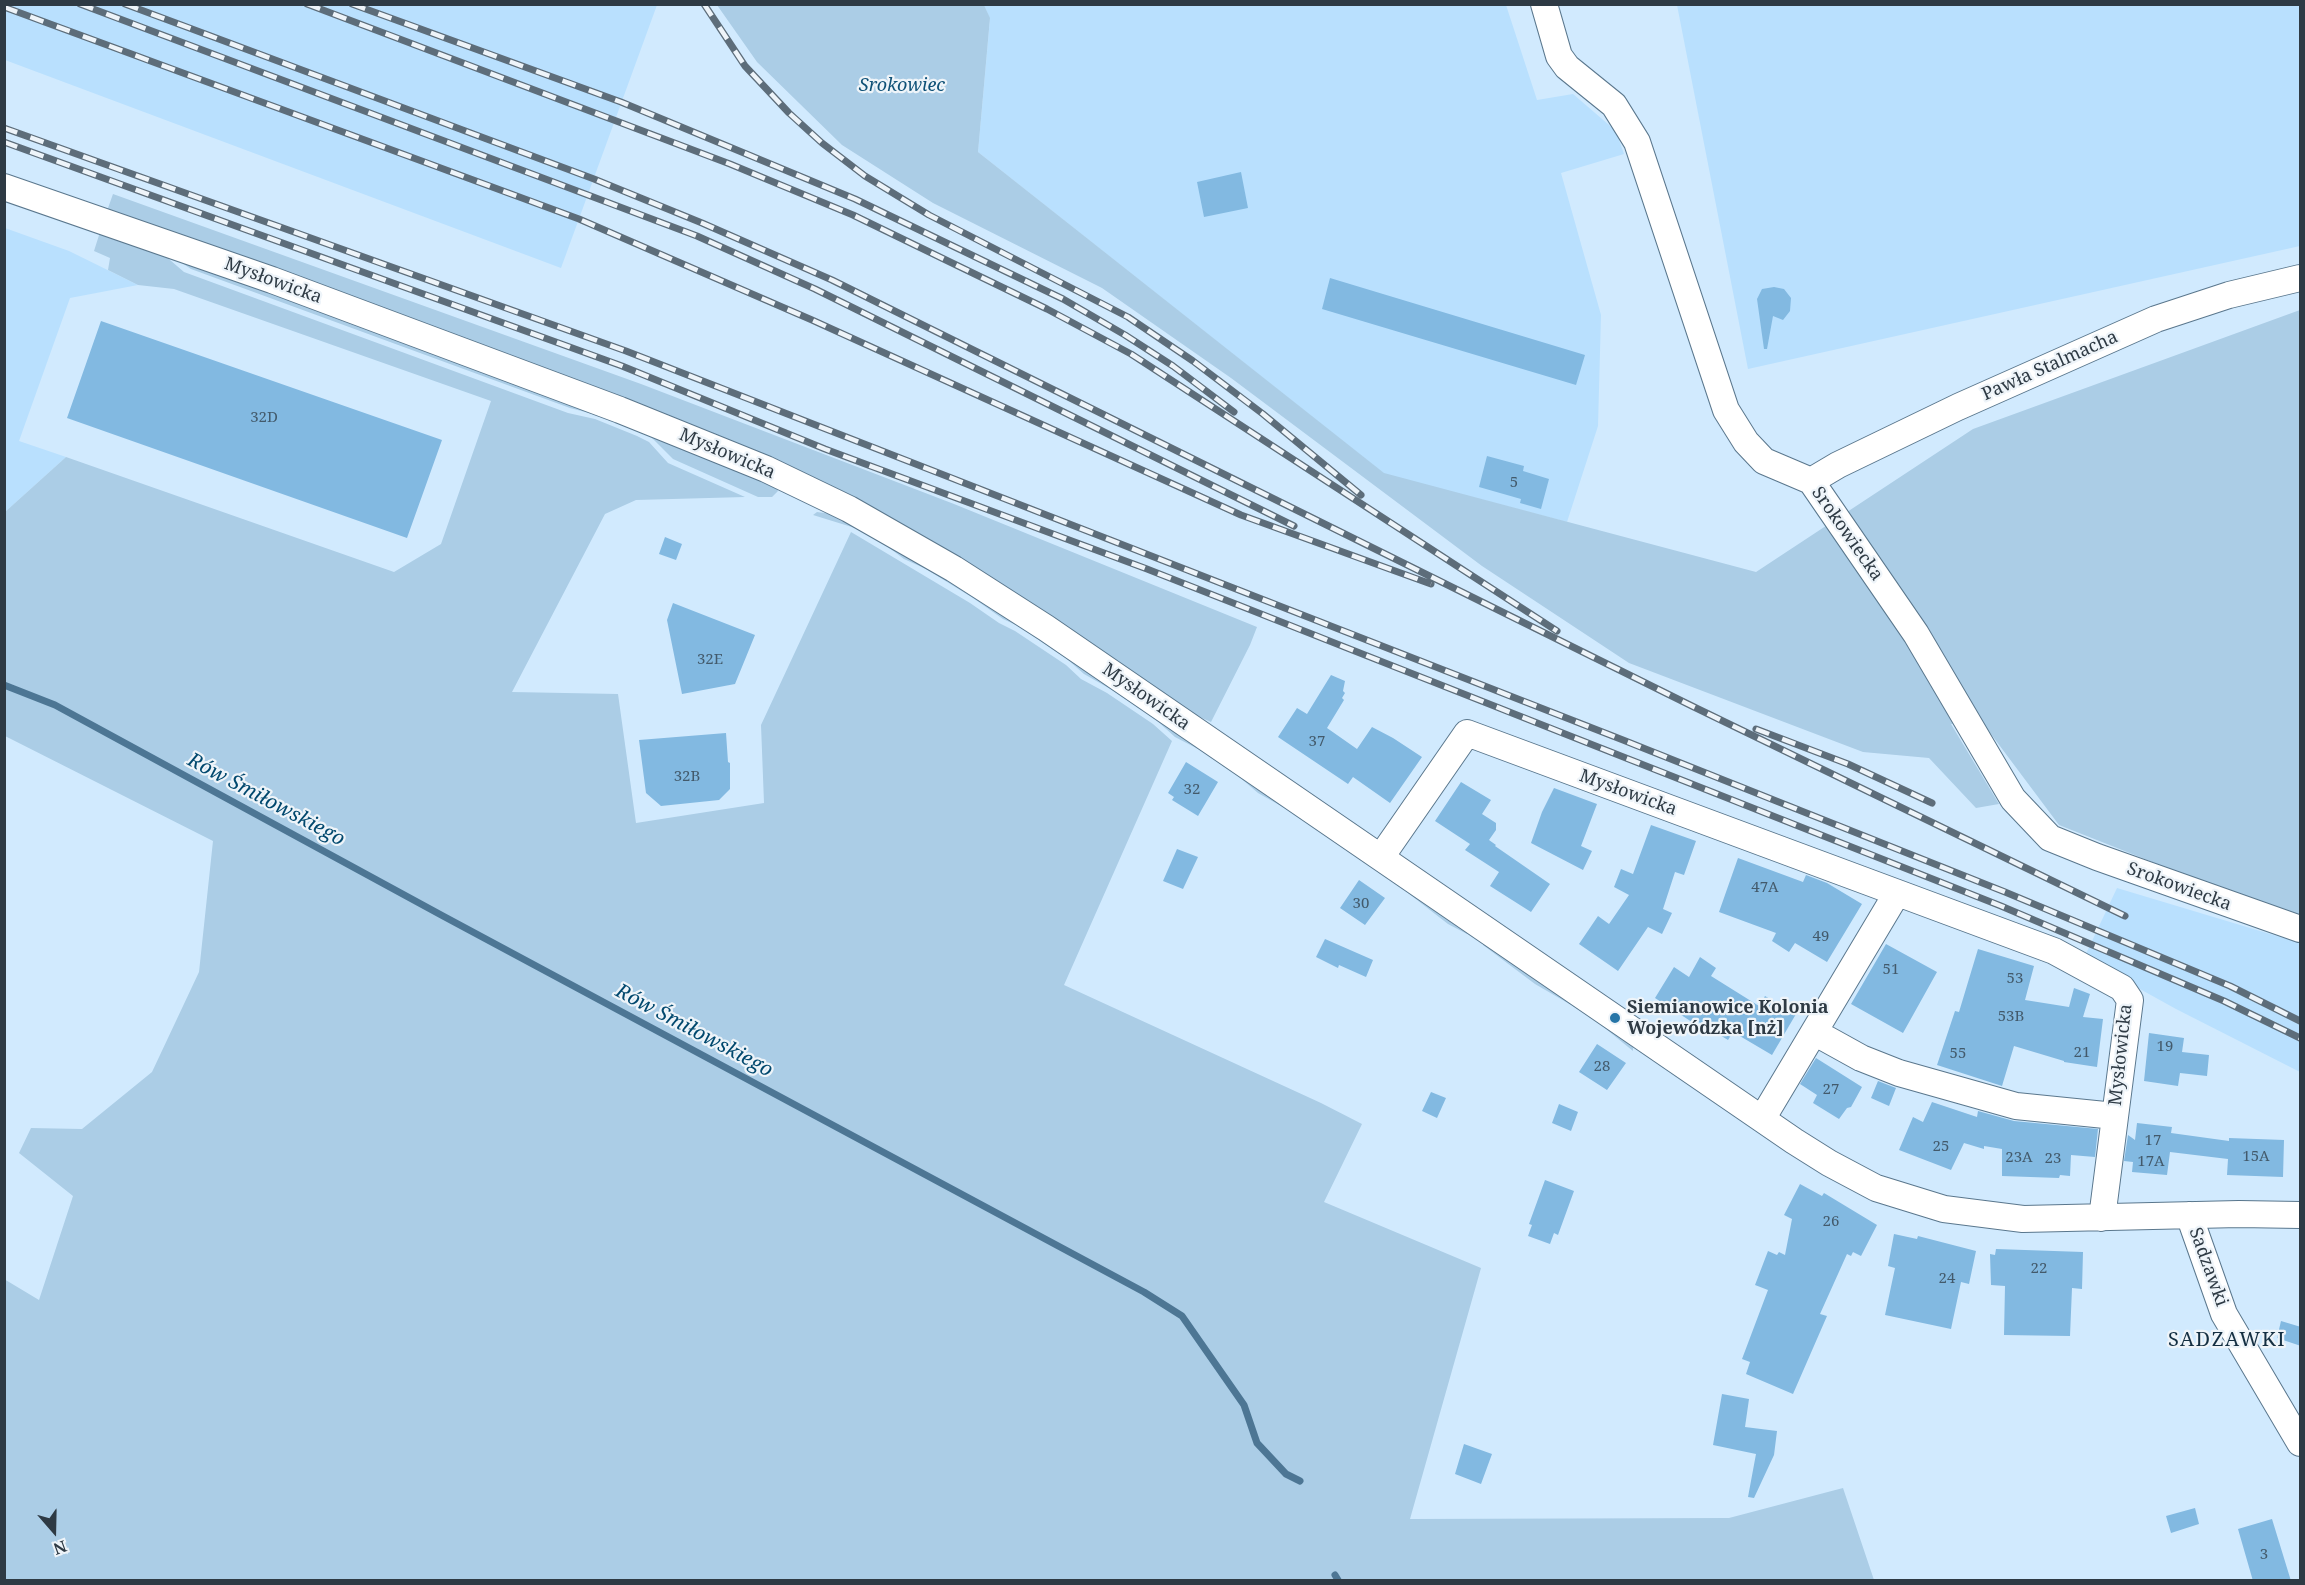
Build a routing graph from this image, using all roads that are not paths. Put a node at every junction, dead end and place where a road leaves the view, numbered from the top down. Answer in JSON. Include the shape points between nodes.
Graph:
{"nodes":[{"id":1,"x":1544,"y":4,"type":"edge"},
{"id":2,"x":4,"y":187,"type":"edge"},
{"id":3,"x":2301,"y":278,"type":"edge"},
{"id":4,"x":1811,"y":482,"type":"junction"},
{"id":5,"x":1381,"y":857,"type":"junction"},
{"id":6,"x":1897,"y":893,"type":"junction"},
{"id":7,"x":2301,"y":929,"type":"edge"},
{"id":8,"x":1814,"y":1032,"type":"junction"},
{"id":9,"x":2115,"y":1116,"type":"junction"},
{"id":10,"x":1762,"y":1119,"type":"junction"},
{"id":11,"x":2189,"y":1215,"type":"junction"},
{"id":12,"x":2301,"y":1215,"type":"edge"},
{"id":13,"x":2102,"y":1218,"type":"junction"},
{"id":14,"x":2301,"y":1443,"type":"edge"}],
"edges":[{"from":1,"to":4,"type":"street","name":"Srokowiecka","via":[[1559,56],[1567,68],[1614,105],[1637,142],[1726,410],[1746,442],[1764,461]]},
{"from":2,"to":5,"type":"street","name":"Mysłowicka","via":[[447,344],[673,431],[811,491],[912,544],[995,595]]},
{"from":3,"to":4,"type":"street","name":"Pawła Stalmacha","via":[[2156,319],[1958,407]]},
{"from":4,"to":7,"type":"street","name":"Srokowiecka","via":[[1916,634],[2013,799],[2050,838]]},
{"from":5,"to":6,"type":"street","name":"Mysłowicka","via":[[1467,733]]},
{"from":5,"to":10,"type":"street","name":"Mysłowicka"},
{"from":6,"to":8,"type":"street"},
{"from":6,"to":9,"type":"street","name":"Mysłowicka","via":[[2054,951],[2122,988],[2130,1000]]},
{"from":8,"to":9,"type":"street","name":"Mysłowicka","via":[[1899,1073],[2016,1106]]},
{"from":8,"to":10,"type":"street"},
{"from":9,"to":13,"type":"street","name":"Mysłowicka"},
{"from":10,"to":13,"type":"street","name":"Mysłowicka","via":[[1845,1173],[1919,1203],[1990,1216]]},
{"from":11,"to":12,"type":"street","name":"Mysłowicka"},
{"from":11,"to":13,"type":"street","name":"Mysłowicka"},
{"from":11,"to":14,"type":"street","name":"Sadzawki","via":[[2224,1314]]}]}
